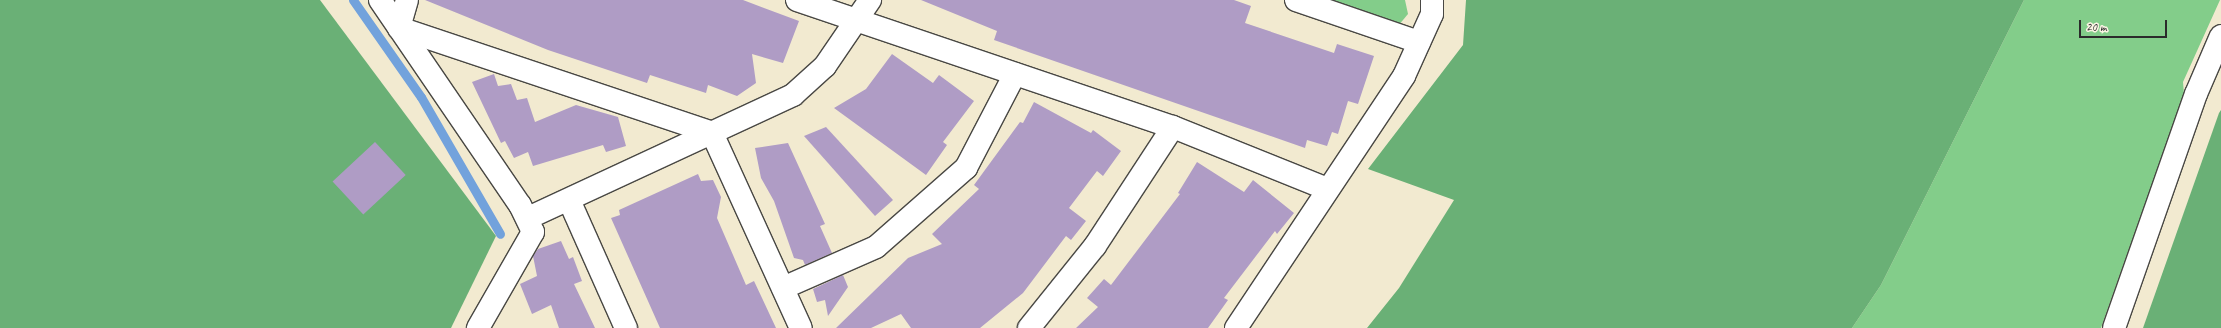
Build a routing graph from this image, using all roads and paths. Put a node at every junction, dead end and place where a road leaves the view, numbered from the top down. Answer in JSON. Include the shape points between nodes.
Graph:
{"nodes":[{"id":1,"x":380,"y":0,"type":"edge"},
{"id":2,"x":407,"y":0,"type":"edge"},
{"id":3,"x":797,"y":0,"type":"edge"},
{"id":4,"x":870,"y":0,"type":"edge"},
{"id":5,"x":1296,"y":0,"type":"edge"},
{"id":6,"x":1432,"y":0,"type":"edge"},
{"id":7,"x":858,"y":21,"type":"junction"},
{"id":8,"x":399,"y":28,"type":"junction"},
{"id":9,"x":2221,"y":36,"type":"edge"},
{"id":10,"x":1419,"y":42,"type":"junction"},
{"id":11,"x":1015,"y":74,"type":"junction"},
{"id":12,"x":1173,"y":127,"type":"junction"},
{"id":13,"x":712,"y":133,"type":"junction"},
{"id":14,"x":1327,"y":189,"type":"junction"},
{"id":15,"x":569,"y":200,"type":"junction"},
{"id":16,"x":528,"y":218,"type":"junction"},
{"id":17,"x":783,"y":288,"type":"junction"},
{"id":18,"x":478,"y":328,"type":"edge"},
{"id":19,"x":626,"y":328,"type":"edge"},
{"id":20,"x":801,"y":328,"type":"edge"},
{"id":21,"x":1029,"y":328,"type":"edge"},
{"id":22,"x":1236,"y":328,"type":"edge"},
{"id":23,"x":2114,"y":328,"type":"edge"}],
"edges":[{"from":1,"to":8,"type":"street"},
{"from":2,"to":8,"type":"street"},
{"from":3,"to":7,"type":"street"},
{"from":4,"to":7,"type":"street"},
{"from":5,"to":10,"type":"street"},
{"from":6,"to":10,"type":"street","via":[[1432,14]]},
{"from":7,"to":11,"type":"street"},
{"from":7,"to":13,"type":"street","via":[[825,66],[793,95]]},
{"from":8,"to":13,"type":"street"},
{"from":8,"to":16,"type":"street"},
{"from":9,"to":23,"type":"street","via":[[2196,94]]},
{"from":10,"to":14,"type":"street","via":[[1404,76]]},
{"from":11,"to":12,"type":"street"},
{"from":11,"to":17,"type":"street","via":[[966,168],[876,247]]},
{"from":12,"to":14,"type":"street"},
{"from":12,"to":21,"type":"street","via":[[1095,246]]},
{"from":13,"to":15,"type":"street"},
{"from":13,"to":17,"type":"street"},
{"from":14,"to":22,"type":"street"},
{"from":15,"to":16,"type":"street"},
{"from":15,"to":19,"type":"street"},
{"from":16,"to":18,"type":"street","via":[[533,232]]},
{"from":17,"to":20,"type":"street"}]}
